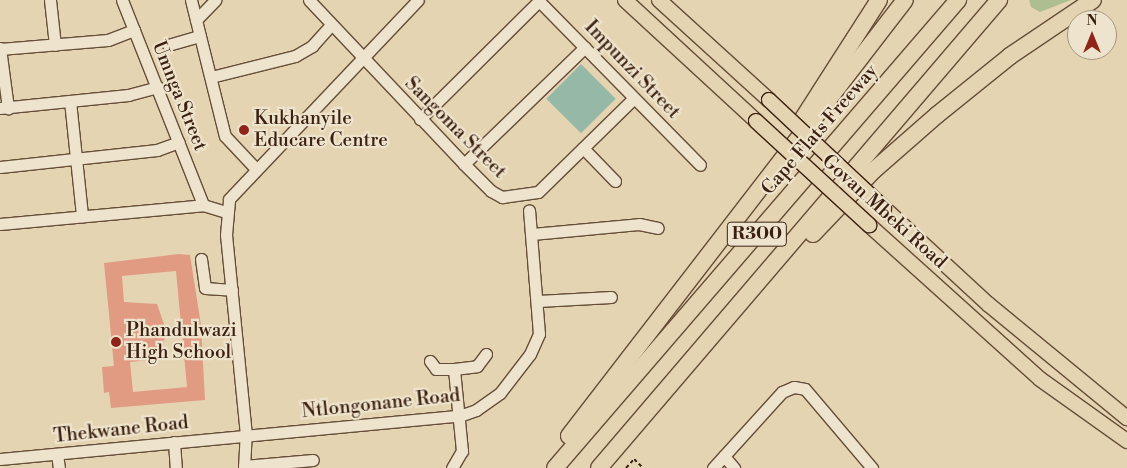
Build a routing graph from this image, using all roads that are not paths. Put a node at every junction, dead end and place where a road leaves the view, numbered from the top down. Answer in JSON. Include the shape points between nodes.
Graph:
{"nodes":[{"id":1,"x":50,"y":0,"type":"edge"},
{"id":2,"x":122,"y":0,"type":"edge"},
{"id":3,"x":191,"y":0,"type":"edge"},
{"id":4,"x":215,"y":0,"type":"edge"},
{"id":5,"x":418,"y":0,"type":"edge"},
{"id":6,"x":539,"y":0,"type":"edge"},
{"id":7,"x":625,"y":0,"type":"edge"},
{"id":8,"x":658,"y":0,"type":"edge"},
{"id":9,"x":879,"y":0,"type":"edge"},
{"id":10,"x":905,"y":0,"type":"edge"},
{"id":11,"x":958,"y":0,"type":"edge"},
{"id":12,"x":999,"y":0,"type":"edge"},
{"id":13,"x":1093,"y":0,"type":"edge"},
{"id":14,"x":313,"y":1,"type":"edge"},
{"id":15,"x":196,"y":20,"type":"junction"},
{"id":16,"x":330,"y":25,"type":"junction"},
{"id":17,"x":134,"y":30,"type":"junction"},
{"id":18,"x":200,"y":36,"type":"junction"},
{"id":19,"x":55,"y":45,"type":"junction"},
{"id":20,"x":168,"y":45,"type":"dead end"},
{"id":21,"x":585,"y":47,"type":"junction"},
{"id":22,"x":0,"y":48,"type":"edge"},
{"id":23,"x":362,"y":59,"type":"junction"},
{"id":24,"x":211,"y":77,"type":"junction"},
{"id":25,"x":158,"y":87,"type":"junction"},
{"id":26,"x":634,"y":98,"type":"junction"},
{"id":27,"x":70,"y":101,"type":"junction"},
{"id":28,"x":4,"y":108,"type":"edge"},
{"id":29,"x":420,"y":119,"type":"junction"},
{"id":30,"x":179,"y":142,"type":"junction"},
{"id":31,"x":583,"y":148,"type":"junction"},
{"id":32,"x":76,"y":160,"type":"junction"},
{"id":33,"x":464,"y":164,"type":"junction"},
{"id":34,"x":700,"y":164,"type":"dead end"},
{"id":35,"x":0,"y":167,"type":"edge"},
{"id":36,"x":255,"y":168,"type":"junction"},
{"id":37,"x":772,"y":173,"type":"junction"},
{"id":38,"x":615,"y":181,"type":"dead end"},
{"id":39,"x":203,"y":205,"type":"junction"},
{"id":40,"x":530,"y":210,"type":"dead end"},
{"id":41,"x":226,"y":212,"type":"junction"},
{"id":42,"x":82,"y":216,"type":"junction"},
{"id":43,"x":0,"y":224,"type":"edge"},
{"id":44,"x":658,"y":228,"type":"dead end"},
{"id":45,"x":532,"y":234,"type":"junction"},
{"id":46,"x":201,"y":259,"type":"dead end"},
{"id":47,"x":232,"y":290,"type":"junction"},
{"id":48,"x":611,"y":297,"type":"dead end"},
{"id":49,"x":538,"y":301,"type":"junction"},
{"id":50,"x":486,"y":354,"type":"dead end"},
{"id":51,"x":430,"y":361,"type":"dead end"},
{"id":52,"x":454,"y":369,"type":"junction"},
{"id":53,"x":656,"y":402,"type":"junction"},
{"id":54,"x":459,"y":416,"type":"junction"},
{"id":55,"x":1127,"y":418,"type":"edge"},
{"id":56,"x":246,"y":435,"type":"junction"},
{"id":57,"x":1127,"y":440,"type":"edge"},
{"id":58,"x":174,"y":442,"type":"junction"},
{"id":59,"x":57,"y":454,"type":"junction"},
{"id":60,"x":724,"y":456,"type":"junction"},
{"id":61,"x":0,"y":459,"type":"edge"},
{"id":62,"x":314,"y":460,"type":"dead end"},
{"id":63,"x":288,"y":465,"type":"edge"},
{"id":64,"x":244,"y":467,"type":"edge"},
{"id":65,"x":59,"y":468,"type":"edge"},
{"id":66,"x":176,"y":468,"type":"edge"},
{"id":67,"x":452,"y":468,"type":"edge"},
{"id":68,"x":545,"y":468,"type":"edge"},
{"id":69,"x":555,"y":468,"type":"edge"},
{"id":70,"x":599,"y":468,"type":"edge"},
{"id":71,"x":713,"y":468,"type":"edge"},
{"id":72,"x":734,"y":468,"type":"edge"},
{"id":73,"x":872,"y":468,"type":"edge"}],
"edges":[{"from":1,"to":19,"type":"street"},
{"from":2,"to":17,"type":"street","name":"Umnga Street"},
{"from":3,"to":15,"type":"street"},
{"from":4,"to":15,"type":"street"},
{"from":5,"to":23,"type":"street"},
{"from":6,"to":21,"type":"street","name":"Impunzi Street"},
{"from":6,"to":29,"type":"street"},
{"from":7,"to":57,"type":"main road","name":"Govan Mbeki Road","bridge":true,"via":[[1040,379]]},
{"from":8,"to":55,"type":"main road","name":"Govan Mbeki Road","bridge":true,"via":[[1016,329]]},
{"from":9,"to":37,"type":"highway","via":[[809,107]]},
{"from":10,"to":37,"type":"highway"},
{"from":11,"to":69,"type":"highway","name":"Cape Flats Freeway","number":"R300"},
{"from":12,"to":53,"type":"highway","number":"R300"},
{"from":13,"to":53,"type":"highway","via":[[1010,56],[873,171],[724,335]]},
{"from":14,"to":16,"type":"street","name":"Sangoma Street"},
{"from":15,"to":18,"type":"street"},
{"from":16,"to":23,"type":"street","name":"Sangoma Street"},
{"from":16,"to":24,"type":"street","via":[[312,46],[295,56]]},
{"from":17,"to":19,"type":"street","via":[[108,40]]},
{"from":17,"to":25,"type":"street","name":"Umnga Street"},
{"from":18,"to":20,"type":"street"},
{"from":18,"to":24,"type":"street"},
{"from":19,"to":22,"type":"street"},
{"from":21,"to":26,"type":"street","name":"Impunzi Street"},
{"from":21,"to":33,"type":"street"},
{"from":22,"to":28,"type":"street"},
{"from":23,"to":29,"type":"street","name":"Sangoma Street"},
{"from":23,"to":36,"type":"street"},
{"from":24,"to":36,"type":"street","via":[[228,142]]},
{"from":25,"to":27,"type":"street","via":[[128,96]]},
{"from":25,"to":30,"type":"street","name":"Umnga Street"},
{"from":26,"to":31,"type":"street","name":"Sangoma Street"},
{"from":26,"to":34,"type":"street","name":"Impunzi Street"},
{"from":27,"to":28,"type":"street"},
{"from":27,"to":32,"type":"street"},
{"from":29,"to":33,"type":"street","name":"Sangoma Street"},
{"from":30,"to":32,"type":"street","via":[[157,150]]},
{"from":30,"to":39,"type":"street","name":"Umnga Street"},
{"from":31,"to":33,"type":"street","name":"Sangoma Street","via":[[538,192],[529,195],[497,195]]},
{"from":31,"to":38,"type":"street"},
{"from":32,"to":35,"type":"street"},
{"from":32,"to":42,"type":"street"},
{"from":36,"to":41,"type":"street","via":[[233,192]]},
{"from":37,"to":68,"type":"highway"},
{"from":39,"to":41,"type":"street"},
{"from":39,"to":42,"type":"street"},
{"from":40,"to":45,"type":"street","name":"Ntlongonane Road"},
{"from":41,"to":47,"type":"street"},
{"from":42,"to":43,"type":"street"},
{"from":44,"to":45,"type":"street","via":[[639,224]]},
{"from":45,"to":49,"type":"street","name":"Ntlongonane Road"},
{"from":46,"to":47,"type":"street","via":[[205,288]]},
{"from":47,"to":56,"type":"street"},
{"from":48,"to":49,"type":"street"},
{"from":49,"to":54,"type":"street","name":"Ntlongonane Road","via":[[538,334],[530,354],[488,404]]},
{"from":50,"to":52,"type":"street","via":[[477,366]]},
{"from":51,"to":52,"type":"street","via":[[436,369]]},
{"from":52,"to":54,"type":"street"},
{"from":53,"to":70,"type":"highway","number":"R300"},
{"from":54,"to":56,"type":"street","name":"Ntlongonane Road"},
{"from":54,"to":67,"type":"street","via":[[462,452]]},
{"from":56,"to":58,"type":"street","name":"Thekwane Road"},
{"from":56,"to":64,"type":"street"},
{"from":58,"to":59,"type":"street","name":"Thekwane Road"},
{"from":58,"to":66,"type":"street"},
{"from":59,"to":61,"type":"street","name":"Thekwane Road"},
{"from":59,"to":65,"type":"street"},
{"from":60,"to":71,"type":"street"},
{"from":60,"to":72,"type":"street"},
{"from":60,"to":73,"type":"street","via":[[782,392],[799,387]]},
{"from":62,"to":63,"type":"street"},
{"from":63,"to":64,"type":"street"}]}
